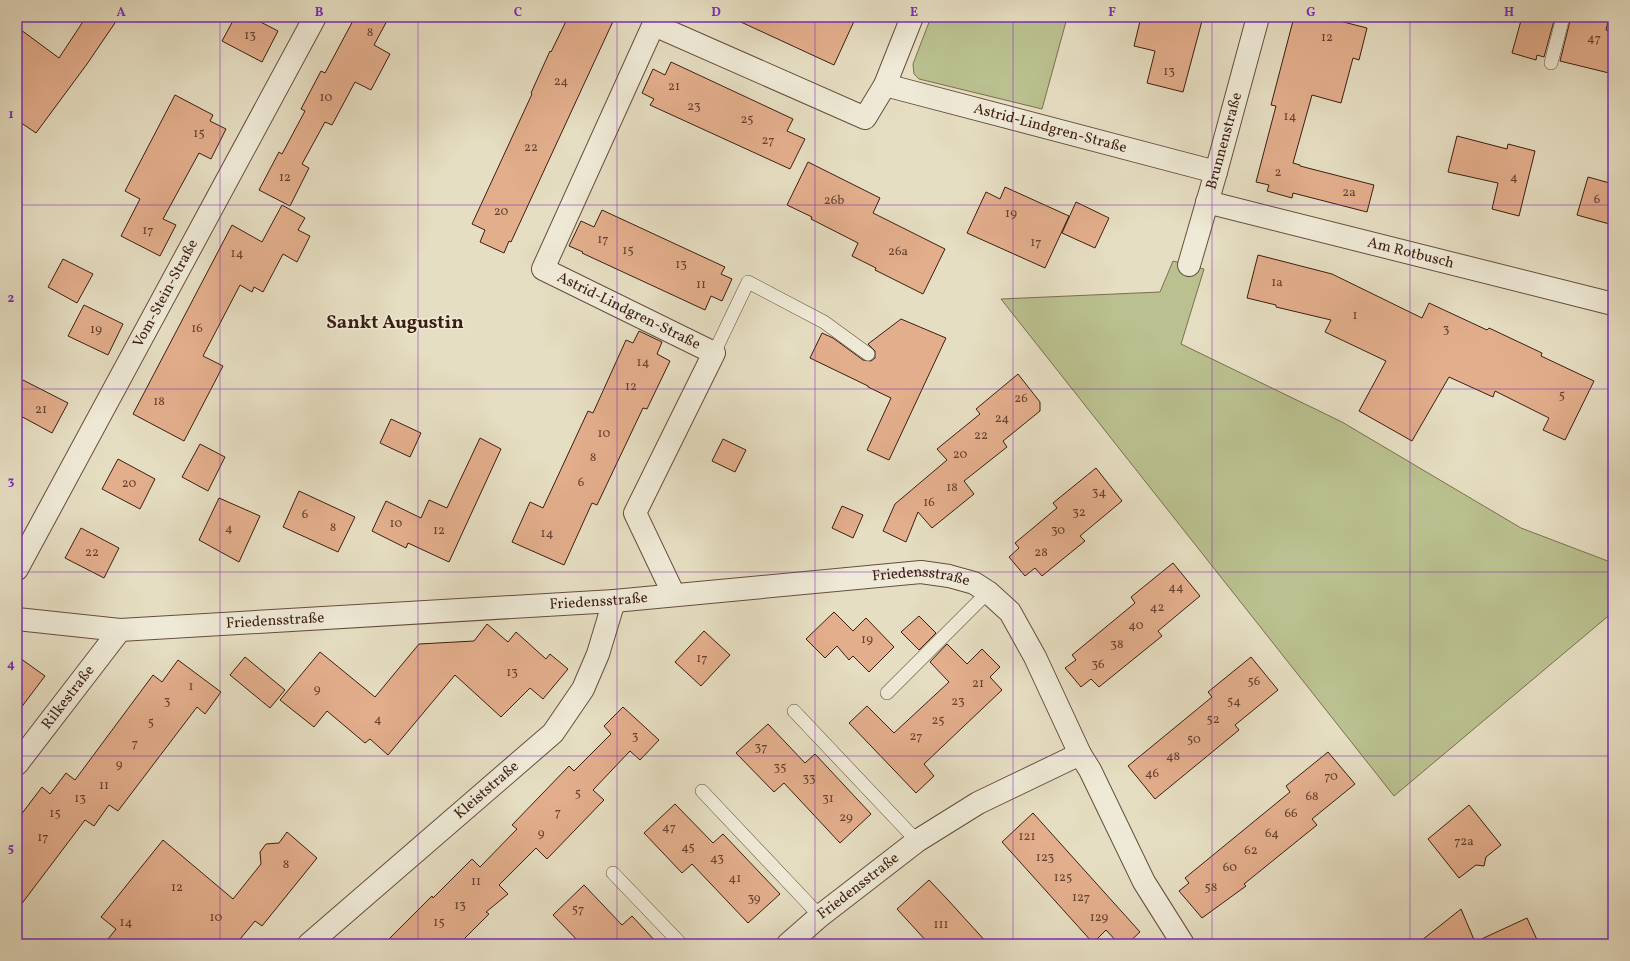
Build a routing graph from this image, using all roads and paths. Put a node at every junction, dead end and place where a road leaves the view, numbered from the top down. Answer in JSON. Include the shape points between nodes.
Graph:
{"nodes":[{"id":1,"x":315,"y":17,"type":"edge"},
{"id":2,"x":912,"y":17,"type":"edge"},
{"id":3,"x":1258,"y":17,"type":"edge"},
{"id":4,"x":1563,"y":17,"type":"edge"},
{"id":5,"x":655,"y":21,"type":"edge"},
{"id":6,"x":1551,"y":63,"type":"dead end"},
{"id":7,"x":885,"y":85,"type":"junction"},
{"id":8,"x":1216,"y":172,"type":"junction"},
{"id":9,"x":1208,"y":202,"type":"junction"},
{"id":10,"x":1189,"y":265,"type":"dead end"},
{"id":11,"x":1613,"y":304,"type":"edge"},
{"id":12,"x":714,"y":353,"type":"junction"},
{"id":13,"x":868,"y":354,"type":"dead end"},
{"id":14,"x":17,"y":569,"type":"edge"},
{"id":15,"x":988,"y":592,"type":"junction"},
{"id":16,"x":674,"y":595,"type":"junction"},
{"id":17,"x":614,"y":601,"type":"junction"},
{"id":18,"x":17,"y":619,"type":"edge"},
{"id":19,"x":120,"y":630,"type":"junction"},
{"id":20,"x":887,"y":693,"type":"dead end"},
{"id":21,"x":794,"y":711,"type":"dead end"},
{"id":22,"x":1080,"y":754,"type":"junction"},
{"id":23,"x":17,"y":764,"type":"edge"},
{"id":24,"x":702,"y":791,"type":"dead end"},
{"id":25,"x":917,"y":841,"type":"junction"},
{"id":26,"x":614,"y":873,"type":"dead end"},
{"id":27,"x":820,"y":916,"type":"junction"},
{"id":28,"x":309,"y":944,"type":"edge"},
{"id":29,"x":681,"y":944,"type":"edge"},
{"id":30,"x":788,"y":944,"type":"edge"},
{"id":31,"x":1183,"y":944,"type":"edge"}],
"edges":[{"from":1,"to":14,"type":"street","name":"Vom-Stein-Straße"},
{"from":2,"to":7,"type":"street","name":"Astrid-Lindgren-Straße"},
{"from":3,"to":8,"type":"street","name":"Brunnenstraße"},
{"from":4,"to":6,"type":"lane"},
{"from":5,"to":7,"type":"street","name":"Astrid-Lindgren-Straße","via":[[866,118]]},
{"from":5,"to":12,"type":"street","name":"Astrid-Lindgren-Straße","via":[[543,270]]},
{"from":7,"to":8,"type":"street","name":"Astrid-Lindgren-Straße"},
{"from":8,"to":9,"type":"street","name":"Brunnenstraße"},
{"from":9,"to":10,"type":"street","name":"Brunnenstraße"},
{"from":9,"to":11,"type":"street","name":"Am Rotbusch"},
{"from":12,"to":13,"type":"lane","via":[[748,282],[824,322]]},
{"from":12,"to":16,"type":"street","name":"Astrid-Lindgren-Straße","via":[[635,513]]},
{"from":15,"to":16,"type":"street","name":"Friedensstraße","via":[[974,583],[921,572]]},
{"from":15,"to":20,"type":"lane"},
{"from":15,"to":22,"type":"street","name":"Friedensstraße","via":[[1010,612],[1035,657]]},
{"from":16,"to":17,"type":"street","name":"Friedensstraße"},
{"from":17,"to":19,"type":"street","name":"Friedensstraße"},
{"from":17,"to":28,"type":"street","name":"Kleiststraße","via":[[598,654],[583,690],[553,732]]},
{"from":18,"to":19,"type":"street","name":"Friedensstraße"},
{"from":19,"to":23,"type":"street","name":"Rilkestraße"},
{"from":21,"to":25,"type":"lane"},
{"from":22,"to":25,"type":"street","name":"Friedensstraße","via":[[978,804]]},
{"from":22,"to":31,"type":"street","name":"Friedensstraße","via":[[1144,882]]},
{"from":24,"to":27,"type":"lane"},
{"from":25,"to":27,"type":"street","name":"Friedensstraße"},
{"from":26,"to":29,"type":"lane"},
{"from":27,"to":30,"type":"street","name":"Friedensstraße"}]}
